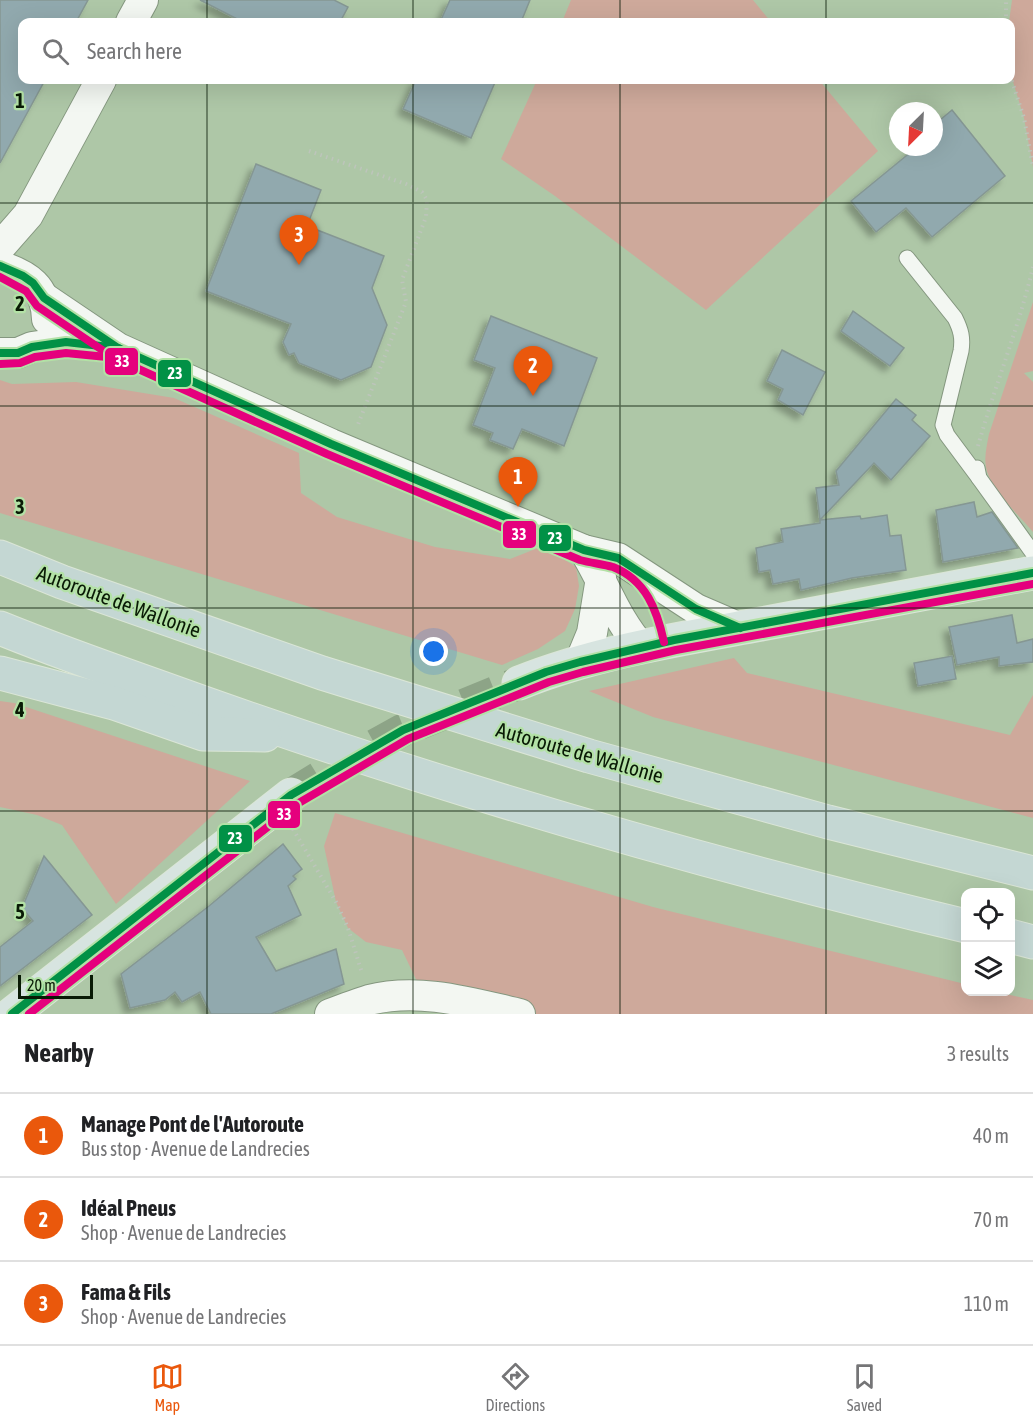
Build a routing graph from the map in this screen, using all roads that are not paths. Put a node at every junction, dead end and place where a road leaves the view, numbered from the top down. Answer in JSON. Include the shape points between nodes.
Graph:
{"nodes":[{"id":1,"x":143,"y":0,"type":"edge"},
{"id":2,"x":133,"y":18,"type":"edge"},
{"id":3,"x":99,"y":84,"type":"edge"},
{"id":4,"x":24,"y":220,"type":"junction"},
{"id":5,"x":0,"y":247,"type":"edge"},
{"id":6,"x":907,"y":258,"type":"dead end"},
{"id":7,"x":0,"y":266,"type":"edge"},
{"id":8,"x":39,"y":291,"type":"junction"},
{"id":9,"x":32,"y":347,"type":"junction"},
{"id":10,"x":118,"y":348,"type":"junction"},
{"id":11,"x":0,"y":353,"type":"edge"},
{"id":12,"x":975,"y":458,"type":"road end"},
{"id":13,"x":980,"y":478,"type":"junction"},
{"id":14,"x":584,"y":550,"type":"junction"},
{"id":15,"x":1033,"y":553,"type":"edge"},
{"id":16,"x":0,"y":557,"type":"edge"},
{"id":17,"x":1033,"y":573,"type":"edge"},
{"id":18,"x":601,"y":578,"type":"junction"},
{"id":19,"x":650,"y":579,"type":"junction"},
{"id":20,"x":0,"y":628,"type":"edge"},
{"id":21,"x":740,"y":628,"type":"junction"},
{"id":22,"x":674,"y":640,"type":"junction"},
{"id":23,"x":642,"y":648,"type":"junction"},
{"id":24,"x":580,"y":662,"type":"junction"},
{"id":25,"x":0,"y":672,"type":"edge"},
{"id":26,"x":519,"y":683,"type":"tunnel mouth"},
{"id":27,"x":291,"y":735,"type":"junction"},
{"id":28,"x":285,"y":800,"type":"tunnel mouth"},
{"id":29,"x":1033,"y":873,"type":"edge"},
{"id":30,"x":961,"y":925,"type":"edge"},
{"id":31,"x":1015,"y":937,"type":"edge"},
{"id":32,"x":1033,"y":942,"type":"edge"},
{"id":33,"x":17,"y":1013,"type":"edge"},
{"id":34,"x":330,"y":1014,"type":"edge"},
{"id":35,"x":520,"y":1014,"type":"edge"}],
"edges":[{"from":1,"to":2,"type":"street"},
{"from":3,"to":4,"type":"street"},
{"from":4,"to":5,"type":"street"},
{"from":4,"to":8,"type":"street","via":[[25,254]]},
{"from":6,"to":13,"type":"lane","via":[[960,328],[962,351],[943,425]]},
{"from":7,"to":8,"type":"street","via":[[23,276]]},
{"from":8,"to":9,"type":"street","via":[[47,324]]},
{"from":8,"to":10,"type":"street"},
{"from":9,"to":10,"type":"street","via":[[66,342]]},
{"from":9,"to":11,"type":"street","via":[[18,353]]},
{"from":10,"to":14,"type":"street"},
{"from":12,"to":13,"type":"lane"},
{"from":13,"to":15,"type":"lane"},
{"from":14,"to":18,"type":"street"},
{"from":14,"to":19,"type":"street","via":[[618,558]]},
{"from":16,"to":29,"type":"highway","name":"Autoroute de Wallonie","via":[[322,673],[589,756]]},
{"from":17,"to":21,"type":"main road"},
{"from":18,"to":23,"type":"street","via":[[621,620]]},
{"from":18,"to":24,"type":"street","via":[[592,633]]},
{"from":19,"to":21,"type":"street","via":[[696,609]]},
{"from":19,"to":22,"type":"street","via":[[668,611]]},
{"from":20,"to":27,"type":"highway"},
{"from":21,"to":22,"type":"main road"},
{"from":22,"to":23,"type":"main road"},
{"from":23,"to":24,"type":"main road"},
{"from":24,"to":26,"type":"main road"},
{"from":25,"to":27,"type":"highway","via":[[114,703],[203,734]]},
{"from":27,"to":30,"type":"highway","via":[[581,825],[815,890]]},
{"from":28,"to":33,"type":"main road"},
{"from":31,"to":32,"type":"highway"},
{"from":34,"to":35,"type":"street","via":[[371,1000],[398,996],[438,997]]}]}
